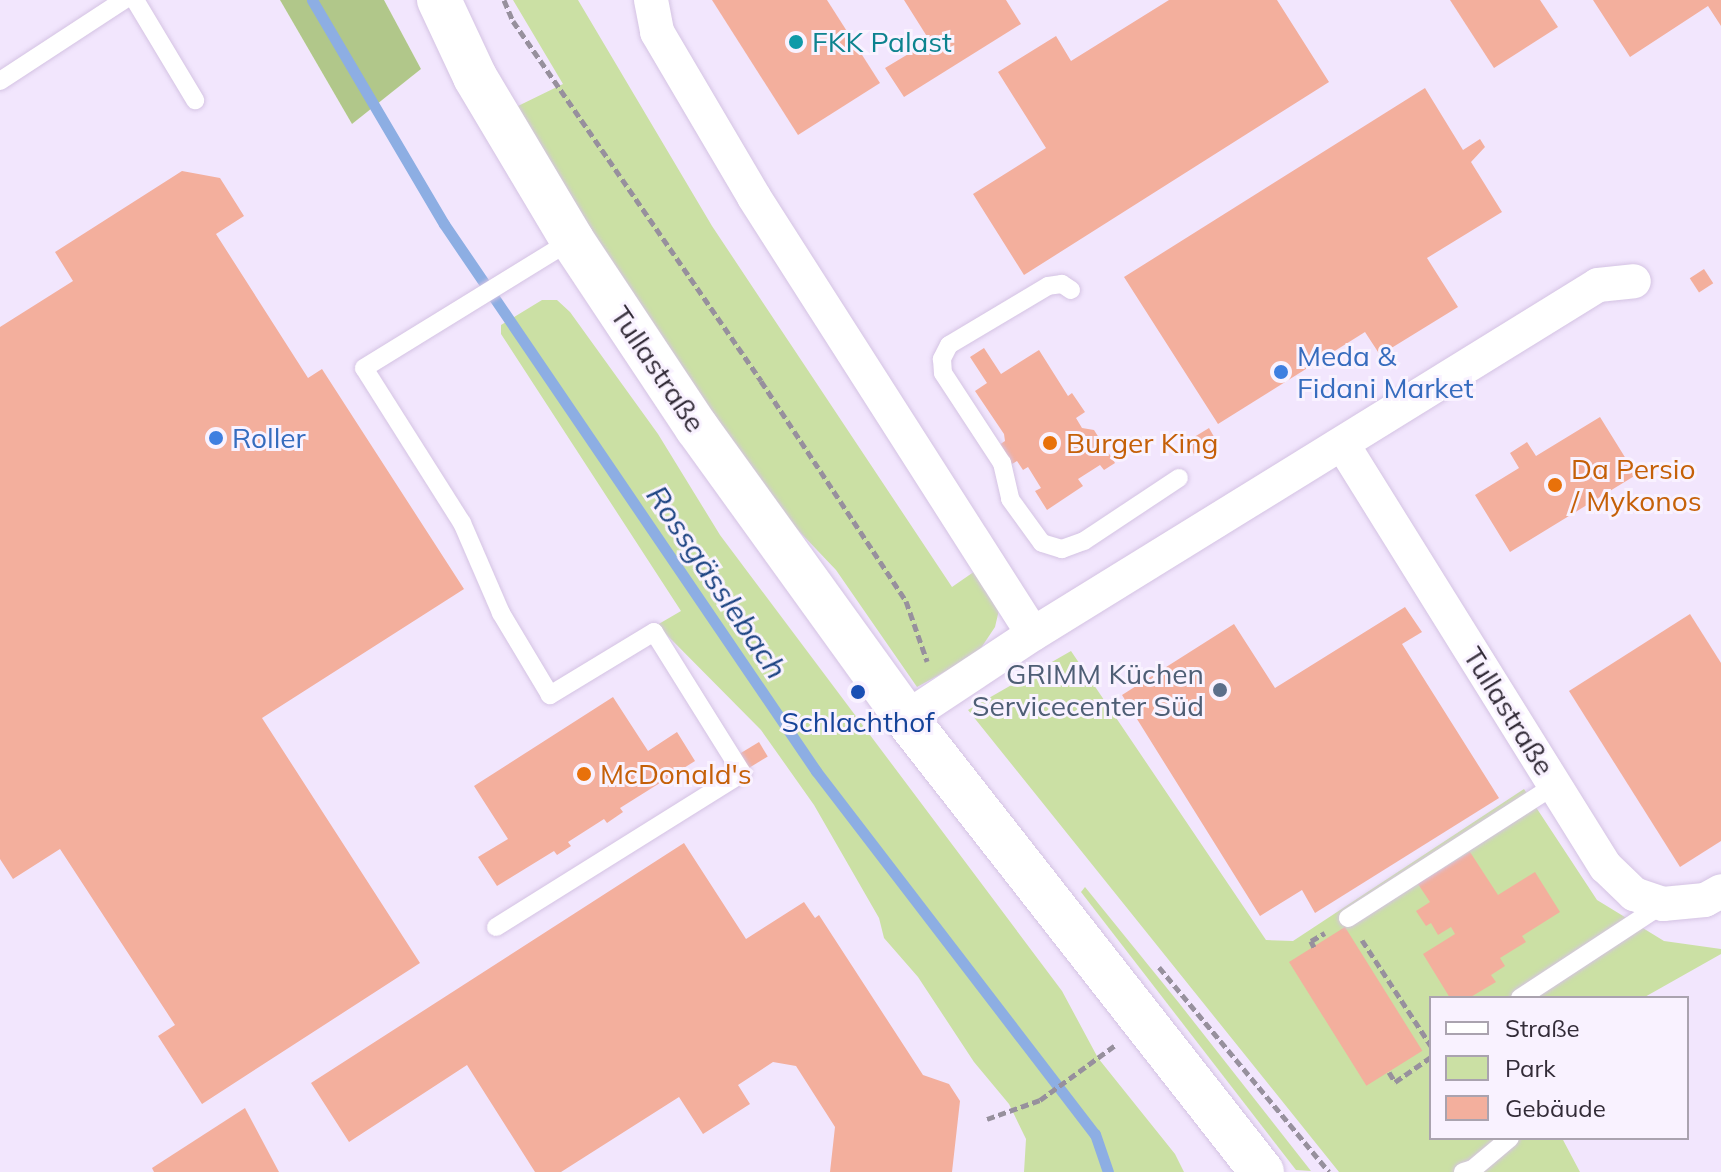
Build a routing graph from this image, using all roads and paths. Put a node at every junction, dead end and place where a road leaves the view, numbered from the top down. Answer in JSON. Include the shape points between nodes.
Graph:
{"nodes":[{"id":1,"x":124,"y":0,"type":"edge"},
{"id":2,"x":135,"y":0,"type":"edge"},
{"id":3,"x":439,"y":0,"type":"edge"},
{"id":4,"x":504,"y":0,"type":"edge"},
{"id":5,"x":651,"y":0,"type":"edge"},
{"id":6,"x":0,"y":81,"type":"edge"},
{"id":7,"x":195,"y":100,"type":"dead end"},
{"id":8,"x":572,"y":240,"type":"junction"},
{"id":9,"x":1634,"y":281,"type":"dead end"},
{"id":10,"x":1071,"y":290,"type":"dead end"},
{"id":11,"x":1343,"y":445,"type":"junction"},
{"id":12,"x":1179,"y":478,"type":"dead end"},
{"id":13,"x":1033,"y":634,"type":"junction"},
{"id":14,"x":923,"y":708,"type":"junction"},
{"id":15,"x":1555,"y":785,"type":"junction"},
{"id":16,"x":1721,"y":891,"type":"edge"},
{"id":17,"x":1663,"y":904,"type":"junction"},
{"id":18,"x":1348,"y":918,"type":"junction"},
{"id":19,"x":496,"y":927,"type":"dead end"},
{"id":20,"x":1314,"y":947,"type":"dead end"},
{"id":21,"x":1523,"y":996,"type":"edge"},
{"id":22,"x":1429,"y":1043,"type":"edge"},
{"id":23,"x":1429,"y":1058,"type":"edge"},
{"id":24,"x":1081,"y":1071,"type":"dead end"},
{"id":25,"x":1389,"y":1072,"type":"dead end"},
{"id":26,"x":987,"y":1119,"type":"dead end"},
{"id":27,"x":1508,"y":1140,"type":"edge"},
{"id":28,"x":1262,"y":1172,"type":"edge"},
{"id":29,"x":1463,"y":1172,"type":"edge"}],
"edges":[{"from":1,"to":6,"type":"lane"},
{"from":2,"to":7,"type":"lane"},
{"from":3,"to":8,"type":"street","name":"Tullastraße","via":[[475,77]]},
{"from":4,"to":14,"type":"path","via":[[513,21],[906,601]]},
{"from":5,"to":13,"type":"street","via":[[657,32],[754,197]]},
{"from":8,"to":14,"type":"street","name":"Tullastraße","via":[[697,428]]},
{"from":8,"to":19,"type":"lane","via":[[364,368],[462,523],[501,613],[550,695],[654,632],[742,773]]},
{"from":9,"to":11,"type":"street","via":[[1598,285]]},
{"from":10,"to":12,"type":"lane","via":[[1062,284],[1048,286],[949,345],[942,359],[943,373],[1002,463],[1010,499],[1042,543],[1062,549],[1084,541]]},
{"from":11,"to":13,"type":"street"},
{"from":11,"to":15,"type":"street","name":"Tullastraße"},
{"from":13,"to":14,"type":"street"},
{"from":14,"to":28,"type":"street","name":"Tullastraße"},
{"from":15,"to":17,"type":"street","name":"Tullastraße","via":[[1606,867],[1634,894]]},
{"from":15,"to":18,"type":"lane"},
{"from":16,"to":17,"type":"street","via":[[1705,900]]},
{"from":17,"to":21,"type":"lane"},
{"from":18,"to":20,"type":"path","via":[[1311,941]]},
{"from":18,"to":22,"type":"path"},
{"from":23,"to":25,"type":"path","via":[[1395,1082]]},
{"from":24,"to":26,"type":"path","via":[[1040,1100]]},
{"from":27,"to":29,"type":"lane"}]}
